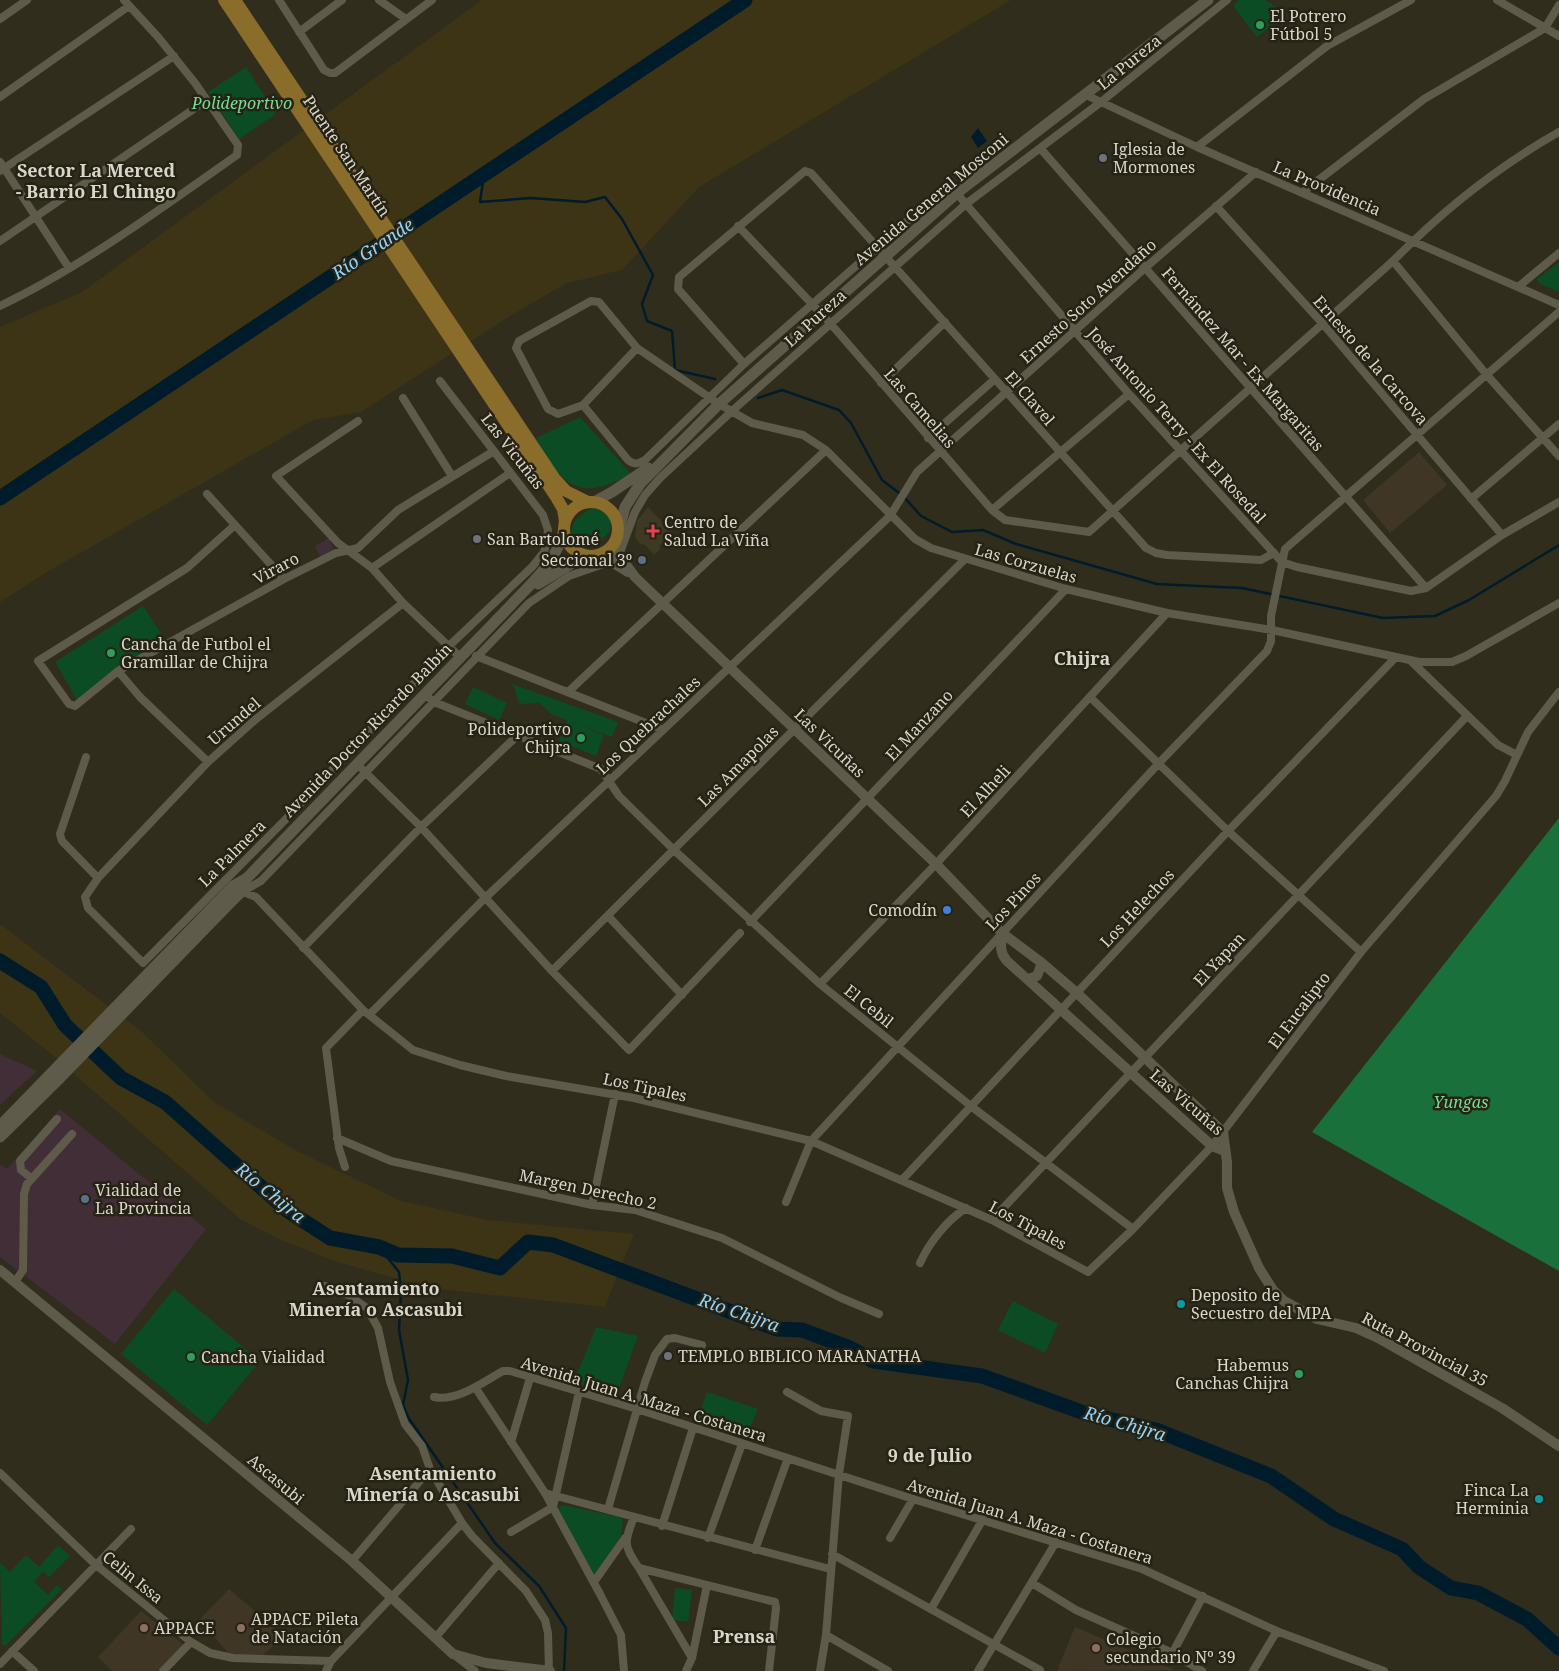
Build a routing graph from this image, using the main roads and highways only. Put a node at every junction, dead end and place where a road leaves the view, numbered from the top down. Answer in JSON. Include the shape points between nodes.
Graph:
{"nodes":[{"id":1,"x":224,"y":0,"type":"edge"},
{"id":2,"x":235,"y":0,"type":"edge"},
{"id":3,"x":1208,"y":0,"type":"edge"},
{"id":4,"x":305,"y":113,"type":"junction"},
{"id":5,"x":482,"y":378,"type":"junction"},
{"id":6,"x":686,"y":436,"type":"junction"},
{"id":7,"x":591,"y":502,"type":"junction"},
{"id":8,"x":564,"y":524,"type":"junction"},
{"id":9,"x":616,"y":548,"type":"junction"},
{"id":10,"x":596,"y":555,"type":"junction"},
{"id":11,"x":511,"y":606,"type":"junction"},
{"id":12,"x":57,"y":1075,"type":"junction"},
{"id":13,"x":0,"y":1126,"type":"edge"},
{"id":14,"x":0,"y":1137,"type":"edge"}],
"edges":[{"from":1,"to":4,"type":"main road","name":"Puente San Martín"},
{"from":2,"to":4,"type":"main road","name":"Puente San Martín"},
{"from":3,"to":6,"type":"main road","name":"Avenida General Mosconi","via":[[958,193],[885,256],[816,309]]},
{"from":4,"to":5,"type":"main road","name":"Puente San Martín"},
{"from":5,"to":7,"type":"main road","via":[[555,479],[566,490]]},
{"from":5,"to":8,"type":"main road","via":[[556,496],[563,509]]},
{"from":6,"to":7,"type":"main road","via":[[643,472]]},
{"from":6,"to":9,"type":"main road","via":[[633,494],[625,508]]},
{"from":7,"to":8,"type":"main road","via":[[573,508]]},
{"from":7,"to":9,"type":"main road","via":[[612,510],[618,525]]},
{"from":8,"to":10,"type":"main road","via":[[569,545],[583,555]]},
{"from":8,"to":11,"type":"main road","via":[[561,544],[552,562]]},
{"from":9,"to":10,"type":"main road"},
{"from":10,"to":11,"type":"main road","via":[[550,575]]},
{"from":11,"to":12,"type":"main road","name":"Avenida Doctor Ricardo Balbín","via":[[237,889],[150,971]]},
{"from":12,"to":13,"type":"main road","name":"Avenida Doctor Ricardo Balbín"},
{"from":12,"to":14,"type":"main road","name":"Avenida Doctor Ricardo Balbín"}]}
